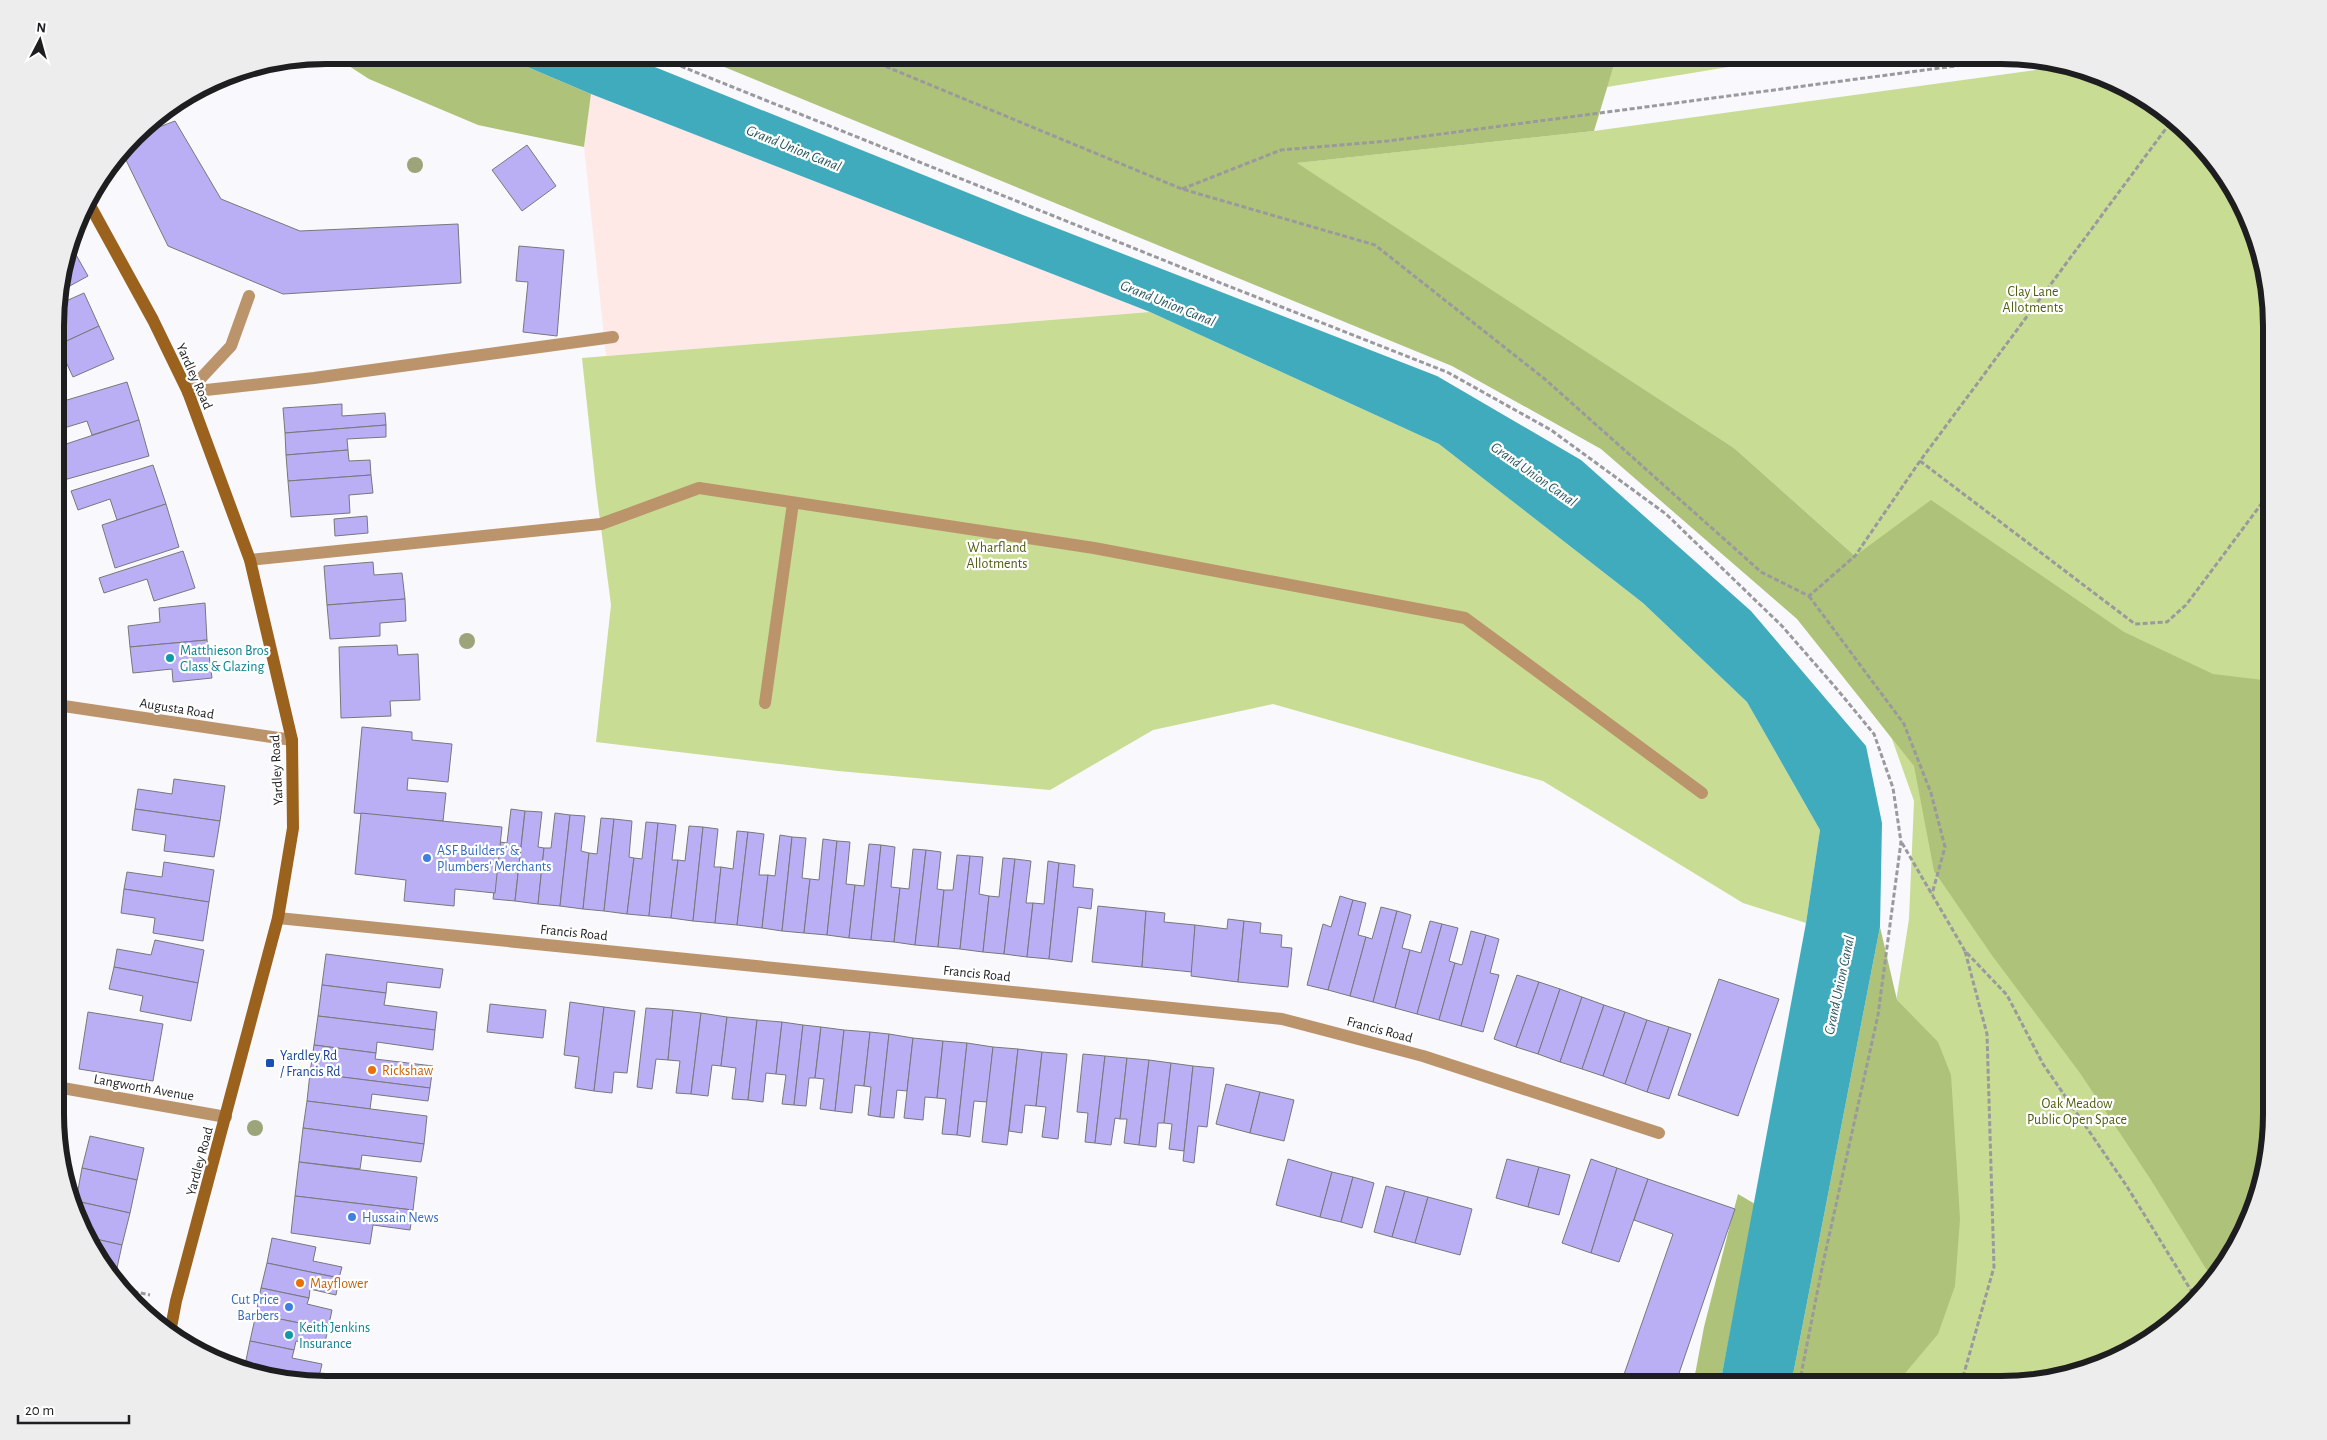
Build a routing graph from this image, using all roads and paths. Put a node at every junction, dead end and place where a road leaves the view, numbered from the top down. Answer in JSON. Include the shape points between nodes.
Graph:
{"nodes":[{"id":1,"x":675,"y":64,"type":"edge"},
{"id":2,"x":880,"y":64,"type":"edge"},
{"id":3,"x":1971,"y":64,"type":"edge"},
{"id":4,"x":2169,"y":125,"type":"edge"},
{"id":5,"x":1182,"y":189,"type":"junction"},
{"id":6,"x":92,"y":209,"type":"edge"},
{"id":7,"x":249,"y":296,"type":"dead end"},
{"id":8,"x":613,"y":337,"type":"dead end"},
{"id":9,"x":188,"y":392,"type":"junction"},
{"id":10,"x":1920,"y":461,"type":"junction"},
{"id":11,"x":793,"y":502,"type":"junction"},
{"id":12,"x":2263,"y":502,"type":"edge"},
{"id":13,"x":250,"y":560,"type":"junction"},
{"id":14,"x":1808,"y":596,"type":"junction"},
{"id":15,"x":766,"y":703,"type":"dead end"},
{"id":16,"x":64,"y":706,"type":"edge"},
{"id":17,"x":292,"y":740,"type":"junction"},
{"id":18,"x":1702,"y":793,"type":"dead end"},
{"id":19,"x":1901,"y":842,"type":"junction"},
{"id":20,"x":1932,"y":894,"type":"junction"},
{"id":21,"x":278,"y":918,"type":"junction"},
{"id":22,"x":1965,"y":951,"type":"junction"},
{"id":23,"x":64,"y":1088,"type":"edge"},
{"id":24,"x":226,"y":1117,"type":"junction"},
{"id":25,"x":1659,"y":1133,"type":"dead end"},
{"id":26,"x":2192,"y":1293,"type":"edge"},
{"id":27,"x":171,"y":1326,"type":"edge"},
{"id":28,"x":1801,"y":1376,"type":"edge"},
{"id":29,"x":1963,"y":1376,"type":"edge"}],
"edges":[{"from":1,"to":19,"type":"path","via":[[1447,372],[1552,430],[1666,514],[1782,626],[1836,688],[1874,734],[1892,788]]},
{"from":2,"to":5,"type":"path"},
{"from":3,"to":5,"type":"path","via":[[1388,141],[1281,150]]},
{"from":4,"to":10,"type":"path"},
{"from":5,"to":14,"type":"path","via":[[1376,245],[1546,380],[1762,572]]},
{"from":6,"to":9,"type":"main road","name":"Yardley Road"},
{"from":7,"to":9,"type":"street","via":[[231,346]]},
{"from":8,"to":9,"type":"street"},
{"from":9,"to":13,"type":"main road","name":"Yardley Road"},
{"from":10,"to":12,"type":"path","via":[[2136,624],[2167,622],[2186,605]]},
{"from":10,"to":14,"type":"path","via":[[1855,556]]},
{"from":11,"to":13,"type":"street","via":[[699,488],[601,524]]},
{"from":11,"to":15,"type":"street"},
{"from":11,"to":18,"type":"street","via":[[1094,548],[1465,618]]},
{"from":13,"to":17,"type":"main road","name":"Yardley Road"},
{"from":14,"to":20,"type":"path","via":[[1904,724],[1931,793],[1946,847]]},
{"from":16,"to":17,"type":"street","name":"Augusta Road"},
{"from":17,"to":21,"type":"main road","name":"Yardley Road","via":[[293,828]]},
{"from":19,"to":20,"type":"path"},
{"from":19,"to":28,"type":"path","via":[[1878,1015]]},
{"from":20,"to":22,"type":"path"},
{"from":21,"to":24,"type":"main road","name":"Yardley Road"},
{"from":21,"to":25,"type":"street","name":"Francis Road","via":[[1282,1019],[1423,1056]]},
{"from":22,"to":26,"type":"path","via":[[2007,995],[2043,1064],[2126,1185]]},
{"from":22,"to":29,"type":"path","via":[[1987,1034],[1994,1267]]},
{"from":23,"to":24,"type":"street","name":"Langworth Avenue"},
{"from":24,"to":27,"type":"main road","name":"Yardley Road"}]}
